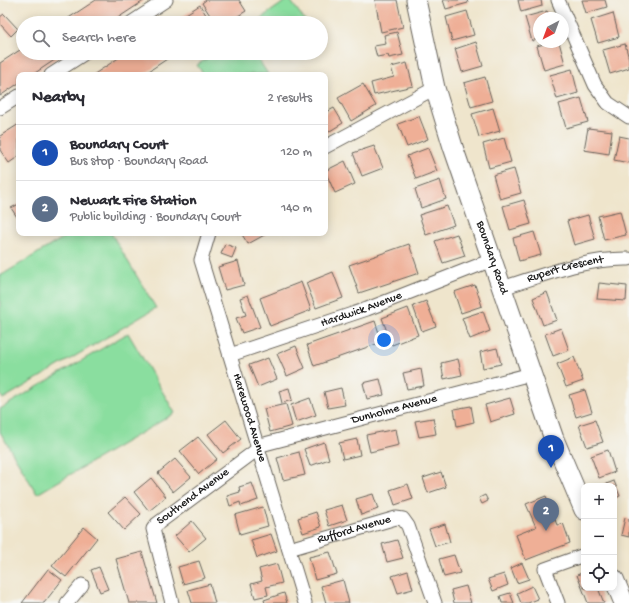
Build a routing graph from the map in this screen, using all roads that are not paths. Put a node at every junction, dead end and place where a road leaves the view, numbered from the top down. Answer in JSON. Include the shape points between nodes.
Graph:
{"nodes":[{"id":1,"x":166,"y":0,"type":"edge"},
{"id":2,"x":416,"y":0,"type":"edge"},
{"id":3,"x":558,"y":0,"type":"edge"},
{"id":4,"x":142,"y":16,"type":"edge"},
{"id":5,"x":74,"y":60,"type":"edge"},
{"id":6,"x":56,"y":72,"type":"edge"},
{"id":7,"x":436,"y":88,"type":"junction"},
{"id":8,"x":16,"y":98,"type":"edge"},
{"id":9,"x":0,"y":108,"type":"edge"},
{"id":10,"x":629,"y":117,"type":"edge"},
{"id":11,"x":328,"y":145,"type":"edge"},
{"id":12,"x":208,"y":236,"type":"edge"},
{"id":13,"x":629,"y":259,"type":"edge"},
{"id":14,"x":492,"y":260,"type":"junction"},
{"id":15,"x":502,"y":288,"type":"junction"},
{"id":16,"x":230,"y":355,"type":"junction"},
{"id":17,"x":531,"y":374,"type":"junction"},
{"id":18,"x":258,"y":447,"type":"junction"},
{"id":19,"x":581,"y":503,"type":"edge"},
{"id":20,"x":288,"y":549,"type":"junction"},
{"id":21,"x":581,"y":556,"type":"edge"},
{"id":22,"x":82,"y":585,"type":"dead end"},
{"id":23,"x":617,"y":586,"type":"edge"},
{"id":24,"x":67,"y":603,"type":"edge"},
{"id":25,"x":172,"y":603,"type":"edge"},
{"id":26,"x":306,"y":603,"type":"edge"},
{"id":27,"x":435,"y":603,"type":"edge"},
{"id":28,"x":558,"y":603,"type":"edge"},
{"id":29,"x":624,"y":603,"type":"edge"}],
"edges":[{"from":1,"to":4,"type":"street"},
{"from":2,"to":7,"type":"street","name":"Boundary Road"},
{"from":3,"to":10,"type":"street","via":[[595,85],[608,103]]},
{"from":5,"to":6,"type":"street"},
{"from":7,"to":11,"type":"street"},
{"from":7,"to":14,"type":"street","name":"Boundary Road","via":[[453,147]]},
{"from":8,"to":9,"type":"street"},
{"from":12,"to":16,"type":"street","name":"Harewood Avenue","via":[[201,260]]},
{"from":13,"to":15,"type":"street","name":"Rupert Crescent","via":[[585,262]]},
{"from":14,"to":15,"type":"street","name":"Boundary Road"},
{"from":14,"to":16,"type":"street","name":"Hardwick Avenue","via":[[367,310]]},
{"from":15,"to":17,"type":"street","name":"Boundary Road"},
{"from":16,"to":18,"type":"street","name":"Harewood Avenue"},
{"from":17,"to":18,"type":"street","name":"Dunholme Avenue"},
{"from":17,"to":19,"type":"street","name":"Boundary Road","via":[[554,439]]},
{"from":18,"to":20,"type":"street","name":"Harewood Avenue"},
{"from":18,"to":25,"type":"street","name":"Southend Avenue","via":[[153,529]]},
{"from":20,"to":26,"type":"street","name":"Harewood Avenue"},
{"from":20,"to":27,"type":"street","name":"Rufford Avenue","via":[[396,518],[403,519],[408,526]]},
{"from":21,"to":28,"type":"street","via":[[545,569]]},
{"from":22,"to":24,"type":"street"},
{"from":23,"to":29,"type":"street"}]}
